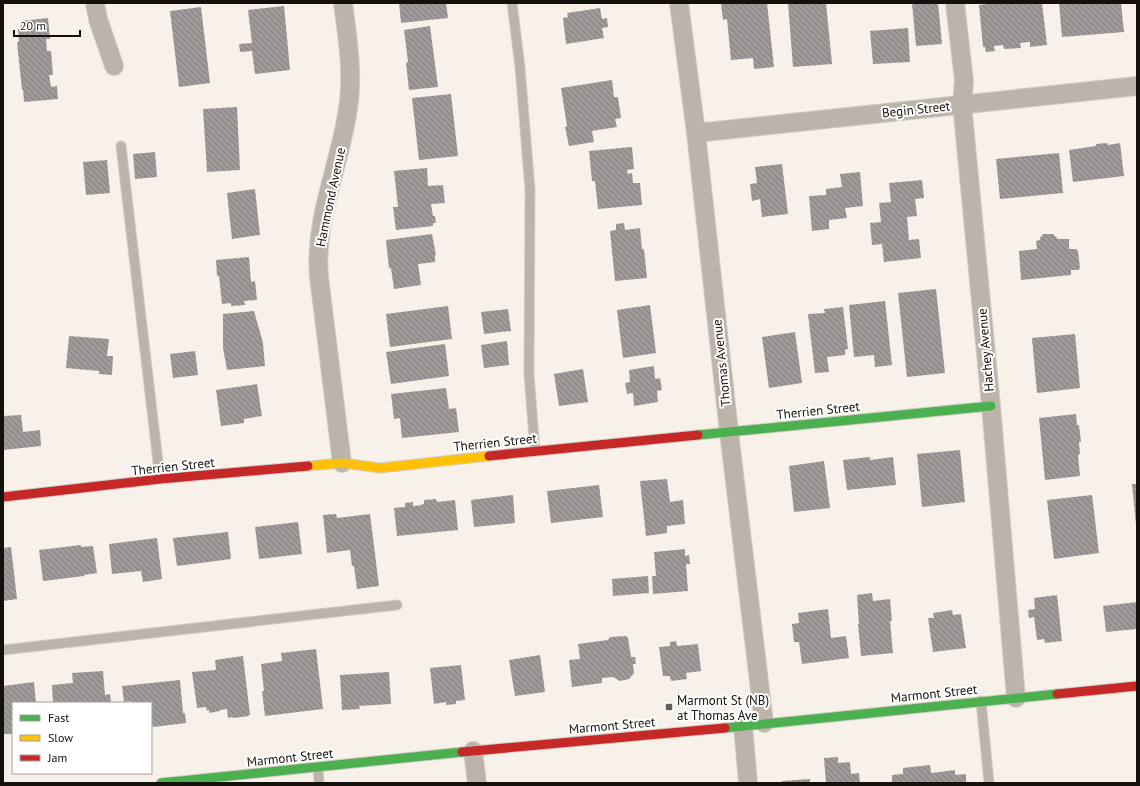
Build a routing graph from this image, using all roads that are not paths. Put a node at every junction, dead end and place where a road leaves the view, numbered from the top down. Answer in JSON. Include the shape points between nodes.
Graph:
{"nodes":[{"id":1,"x":95,"y":3,"type":"edge"},
{"id":2,"x":343,"y":3,"type":"edge"},
{"id":3,"x":512,"y":3,"type":"edge"},
{"id":4,"x":679,"y":3,"type":"edge"},
{"id":5,"x":956,"y":3,"type":"edge"},
{"id":6,"x":114,"y":66,"type":"dead end"},
{"id":7,"x":1137,"y":86,"type":"edge"},
{"id":8,"x":962,"y":104,"type":"junction"},
{"id":9,"x":696,"y":133,"type":"junction"},
{"id":10,"x":121,"y":146,"type":"dead end"},
{"id":11,"x":991,"y":406,"type":"junction"},
{"id":12,"x":729,"y":432,"type":"junction"},
{"id":13,"x":535,"y":451,"type":"junction"},
{"id":14,"x":342,"y":463,"type":"junction"},
{"id":15,"x":160,"y":479,"type":"junction"},
{"id":16,"x":3,"y":497,"type":"edge"},
{"id":17,"x":397,"y":605,"type":"dead end"},
{"id":18,"x":3,"y":650,"type":"edge"},
{"id":19,"x":1137,"y":686,"type":"edge"},
{"id":20,"x":1016,"y":698,"type":"junction"},
{"id":21,"x":981,"y":701,"type":"junction"},
{"id":22,"x":764,"y":723,"type":"junction"},
{"id":23,"x":743,"y":726,"type":"junction"},
{"id":24,"x":473,"y":751,"type":"junction"},
{"id":25,"x":318,"y":768,"type":"junction"},
{"id":26,"x":161,"y":783,"type":"edge"},
{"id":27,"x":319,"y":783,"type":"edge"},
{"id":28,"x":477,"y":783,"type":"edge"},
{"id":29,"x":748,"y":783,"type":"edge"},
{"id":30,"x":989,"y":783,"type":"edge"}],
"edges":[{"from":1,"to":6,"type":"street"},
{"from":2,"to":14,"type":"street","name":"Hammond Avenue","via":[[351,70],[349,100],[323,219],[318,254]]},
{"from":3,"to":13,"type":"lane","via":[[530,190],[528,374]]},
{"from":4,"to":9,"type":"street","name":"Thomas Avenue"},
{"from":5,"to":8,"type":"street","name":"Hachey Avenue","via":[[964,81]]},
{"from":7,"to":8,"type":"street","name":"Begin Street"},
{"from":8,"to":9,"type":"street","name":"Begin Street"},
{"from":8,"to":11,"type":"street","name":"Hachey Avenue"},
{"from":9,"to":12,"type":"street","name":"Thomas Avenue"},
{"from":10,"to":15,"type":"lane"},
{"from":11,"to":12,"type":"street","name":"Therrien Street"},
{"from":11,"to":20,"type":"street","name":"Hachey Avenue"},
{"from":12,"to":13,"type":"street","name":"Therrien Street"},
{"from":12,"to":22,"type":"street","name":"Thomas Avenue"},
{"from":13,"to":14,"type":"street","name":"Therrien Street","via":[[380,468]]},
{"from":14,"to":15,"type":"street","name":"Therrien Street"},
{"from":15,"to":16,"type":"street","name":"Therrien Street"},
{"from":17,"to":18,"type":"lane"},
{"from":19,"to":20,"type":"street","name":"Marmont Street"},
{"from":20,"to":21,"type":"street","name":"Marmont Street"},
{"from":21,"to":22,"type":"street","name":"Marmont Street"},
{"from":21,"to":30,"type":"lane"},
{"from":22,"to":23,"type":"street","name":"Marmont Street"},
{"from":23,"to":24,"type":"street","name":"Marmont Street"},
{"from":23,"to":29,"type":"street"},
{"from":24,"to":25,"type":"street","name":"Marmont Street"},
{"from":24,"to":28,"type":"street"},
{"from":25,"to":26,"type":"street","name":"Marmont Street"},
{"from":25,"to":27,"type":"lane"}]}
